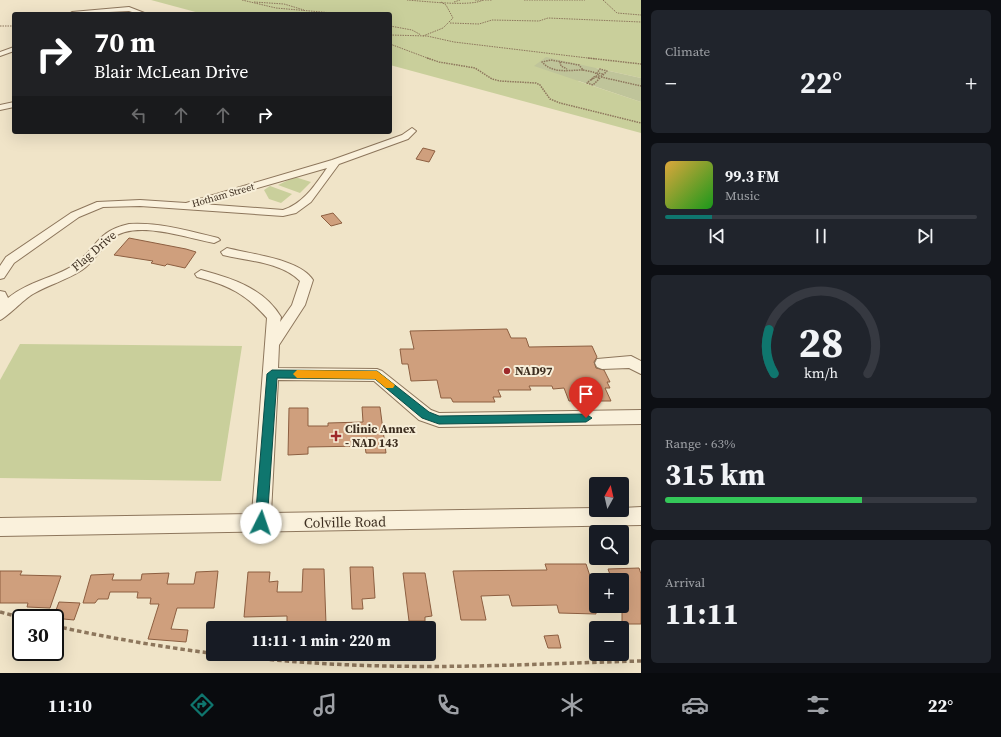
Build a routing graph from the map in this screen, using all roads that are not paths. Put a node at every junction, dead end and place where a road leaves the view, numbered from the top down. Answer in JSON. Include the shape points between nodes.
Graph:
{"nodes":[{"id":1,"x":94,"y":12,"type":"edge"},
{"id":2,"x":140,"y":12,"type":"edge"},
{"id":3,"x":12,"y":50,"type":"edge"},
{"id":4,"x":0,"y":54,"type":"edge"},
{"id":5,"x":12,"y":105,"type":"edge"},
{"id":6,"x":0,"y":108,"type":"edge"},
{"id":7,"x":412,"y":131,"type":"dead end"},
{"id":8,"x":335,"y":162,"type":"junction"},
{"id":9,"x":184,"y":206,"type":"junction"},
{"id":10,"x":214,"y":240,"type":"dead end"},
{"id":11,"x":227,"y":252,"type":"dead end"},
{"id":12,"x":202,"y":274,"type":"dead end"},
{"id":13,"x":0,"y":275,"type":"edge"},
{"id":14,"x":2,"y":305,"type":"edge"},
{"id":15,"x":274,"y":342,"type":"junction"},
{"id":16,"x":602,"y":363,"type":"dead end"},
{"id":17,"x":641,"y":368,"type":"edge"},
{"id":18,"x":272,"y":374,"type":"junction"},
{"id":19,"x":639,"y":420,"type":"edge"},
{"id":20,"x":641,"y":516,"type":"edge"},
{"id":21,"x":261,"y":523,"type":"junction"},
{"id":22,"x":0,"y":527,"type":"edge"}],
"edges":[{"from":1,"to":2,"type":"street","via":[[126,9]]},
{"from":3,"to":4,"type":"street"},
{"from":5,"to":6,"type":"street"},
{"from":7,"to":8,"type":"street","name":"Hotham Street","via":[[405,137]]},
{"from":8,"to":9,"type":"street","name":"Hotham Street"},
{"from":8,"to":9,"type":"street","via":[[304,205],[292,212],[273,214]]},
{"from":9,"to":13,"type":"street","name":"Hotham Street","via":[[119,202],[89,208],[10,260]]},
{"from":10,"to":14,"type":"street","name":"Flag Drive","via":[[139,226],[116,230],[74,270]]},
{"from":11,"to":15,"type":"street","via":[[292,269],[308,280],[297,307]]},
{"from":12,"to":15,"type":"street","via":[[244,288],[260,300],[274,316]]},
{"from":15,"to":18,"type":"street"},
{"from":16,"to":17,"type":"street","via":[[631,362]]},
{"from":18,"to":19,"type":"street","via":[[377,375],[427,422]]},
{"from":18,"to":21,"type":"street"},
{"from":20,"to":21,"type":"street","name":"Colville Road"},
{"from":21,"to":22,"type":"street","name":"Colville Road"}]}
